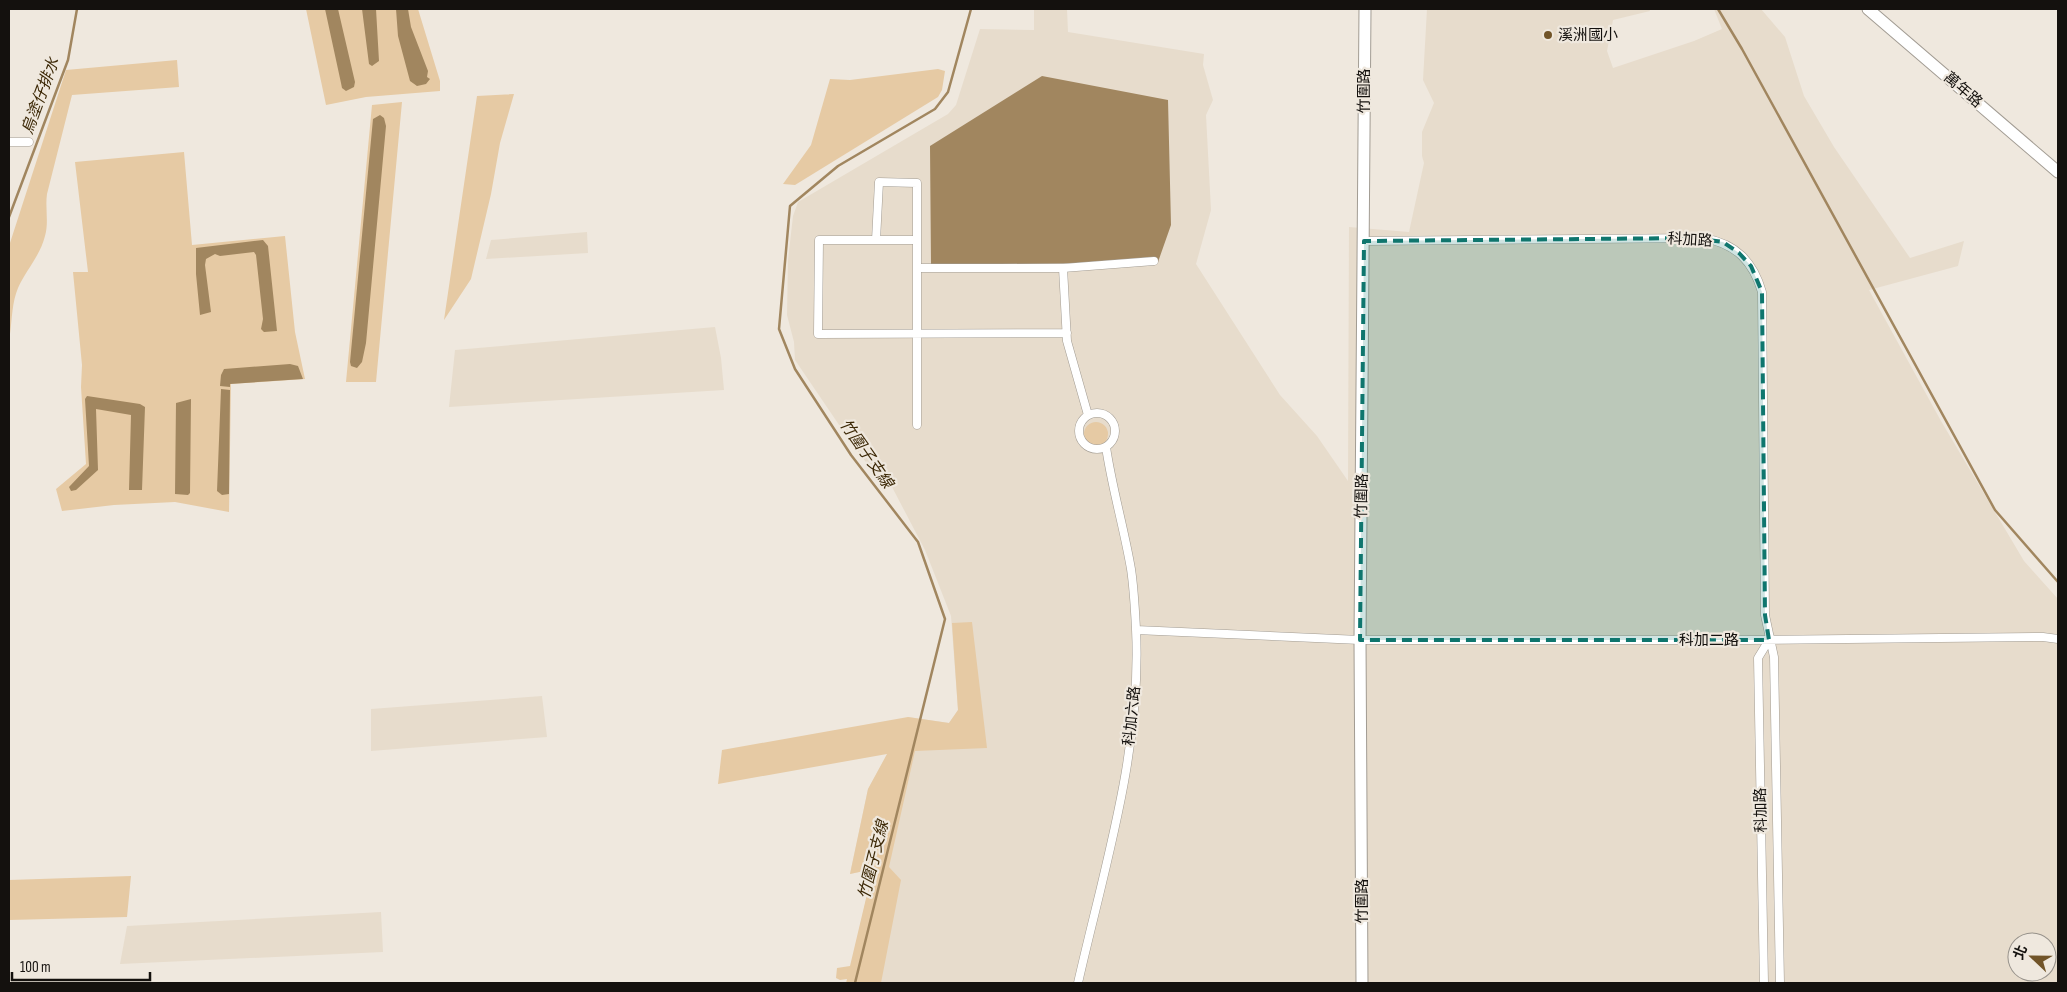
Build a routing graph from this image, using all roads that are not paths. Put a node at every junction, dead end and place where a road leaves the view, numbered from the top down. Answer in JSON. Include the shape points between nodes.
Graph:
{"nodes":[{"id":1,"x":1365,"y":9,"type":"edge"},
{"id":2,"x":1868,"y":9,"type":"edge"},
{"id":3,"x":9,"y":142,"type":"edge"},
{"id":4,"x":29,"y":142,"type":"dead end"},
{"id":5,"x":2058,"y":172,"type":"edge"},
{"id":6,"x":876,"y":240,"type":"junction"},
{"id":7,"x":917,"y":240,"type":"junction"},
{"id":8,"x":1364,"y":241,"type":"junction"},
{"id":9,"x":1154,"y":261,"type":"dead end"},
{"id":10,"x":917,"y":268,"type":"junction"},
{"id":11,"x":1063,"y":268,"type":"junction"},
{"id":12,"x":1067,"y":333,"type":"junction"},
{"id":13,"x":917,"y":334,"type":"junction"},
{"id":14,"x":1088,"y":415,"type":"junction"},
{"id":15,"x":917,"y":425,"type":"dead end"},
{"id":16,"x":1106,"y":447,"type":"junction"},
{"id":17,"x":1136,"y":630,"type":"junction"},
{"id":18,"x":2058,"y":639,"type":"edge"},
{"id":19,"x":1360,"y":640,"type":"junction"},
{"id":20,"x":1769,"y":640,"type":"junction"},
{"id":21,"x":1078,"y":983,"type":"edge"},
{"id":22,"x":1362,"y":983,"type":"edge"},
{"id":23,"x":1764,"y":983,"type":"edge"},
{"id":24,"x":1780,"y":983,"type":"edge"}],
"edges":[{"from":1,"to":8,"type":"street","name":"竹圍路"},
{"from":2,"to":5,"type":"street","name":"萬年路"},
{"from":3,"to":4,"type":"street"},
{"from":6,"to":7,"type":"street"},
{"from":6,"to":7,"type":"street","via":[[879,182],[917,183]]},
{"from":6,"to":13,"type":"street","via":[[819,240],[818,334]]},
{"from":7,"to":10,"type":"street"},
{"from":8,"to":19,"type":"street","name":"竹圍路"},
{"from":8,"to":20,"type":"street","name":"科加路","via":[[1694,238],[1723,242],[1739,253],[1756,274],[1762,292],[1765,615]]},
{"from":9,"to":11,"type":"street"},
{"from":10,"to":11,"type":"street"},
{"from":10,"to":13,"type":"street"},
{"from":11,"to":12,"type":"street"},
{"from":12,"to":13,"type":"street"},
{"from":12,"to":14,"type":"street"},
{"from":13,"to":15,"type":"street"},
{"from":14,"to":16,"type":"street","via":[[1106,415],[1114,425],[1114,437]]},
{"from":14,"to":16,"type":"street","via":[[1080,423],[1081,439],[1094,449]]},
{"from":16,"to":17,"type":"street","name":"科加六路","via":[[1131,571]]},
{"from":17,"to":19,"type":"street","name":"科加二路"},
{"from":17,"to":21,"type":"street","name":"科加六路","via":[[1132,723],[1123,787]]},
{"from":18,"to":20,"type":"street","name":"科加二路"},
{"from":19,"to":20,"type":"street","name":"科加二路"},
{"from":19,"to":22,"type":"street","name":"竹圍路"},
{"from":20,"to":23,"type":"street","name":"科加路","via":[[1758,658]]},
{"from":20,"to":24,"type":"street","name":"科加路","via":[[1774,657]]}]}
